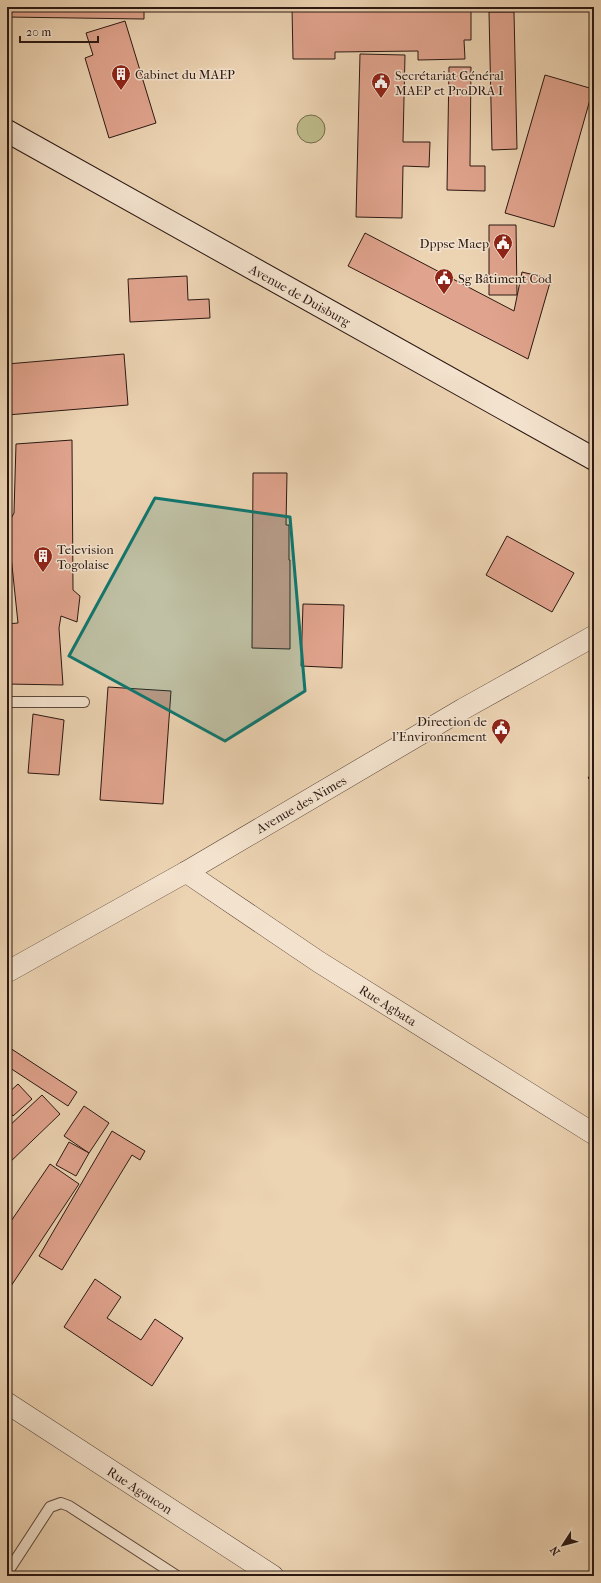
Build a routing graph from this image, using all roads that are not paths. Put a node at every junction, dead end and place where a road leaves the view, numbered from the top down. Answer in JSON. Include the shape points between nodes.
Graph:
{"nodes":[{"id":1,"x":7,"y":131,"type":"edge"},
{"id":2,"x":594,"y":459,"type":"edge"},
{"id":3,"x":594,"y":636,"type":"edge"},
{"id":4,"x":7,"y":702,"type":"edge"},
{"id":5,"x":84,"y":702,"type":"dead end"},
{"id":6,"x":186,"y":872,"type":"junction"},
{"id":7,"x":7,"y":972,"type":"edge"},
{"id":8,"x":594,"y":1134,"type":"edge"},
{"id":9,"x":7,"y":1403,"type":"edge"},
{"id":10,"x":7,"y":1573,"type":"edge"},
{"id":11,"x":177,"y":1576,"type":"edge"},
{"id":12,"x":273,"y":1576,"type":"edge"}],
"edges":[{"from":1,"to":2,"type":"street","name":"Avenue de Duisburg"},
{"from":3,"to":6,"type":"street","name":"Avenue des Nimes","via":[[463,709]]},
{"from":4,"to":5,"type":"lane"},
{"from":6,"to":7,"type":"street","name":"Avenue des Nimes"},
{"from":6,"to":8,"type":"street","name":"Rue Agbata","via":[[319,962]]},
{"from":9,"to":12,"type":"street","name":"Rue Agoucon"},
{"from":10,"to":11,"type":"lane","via":[[50,1507],[61,1503]]}]}
